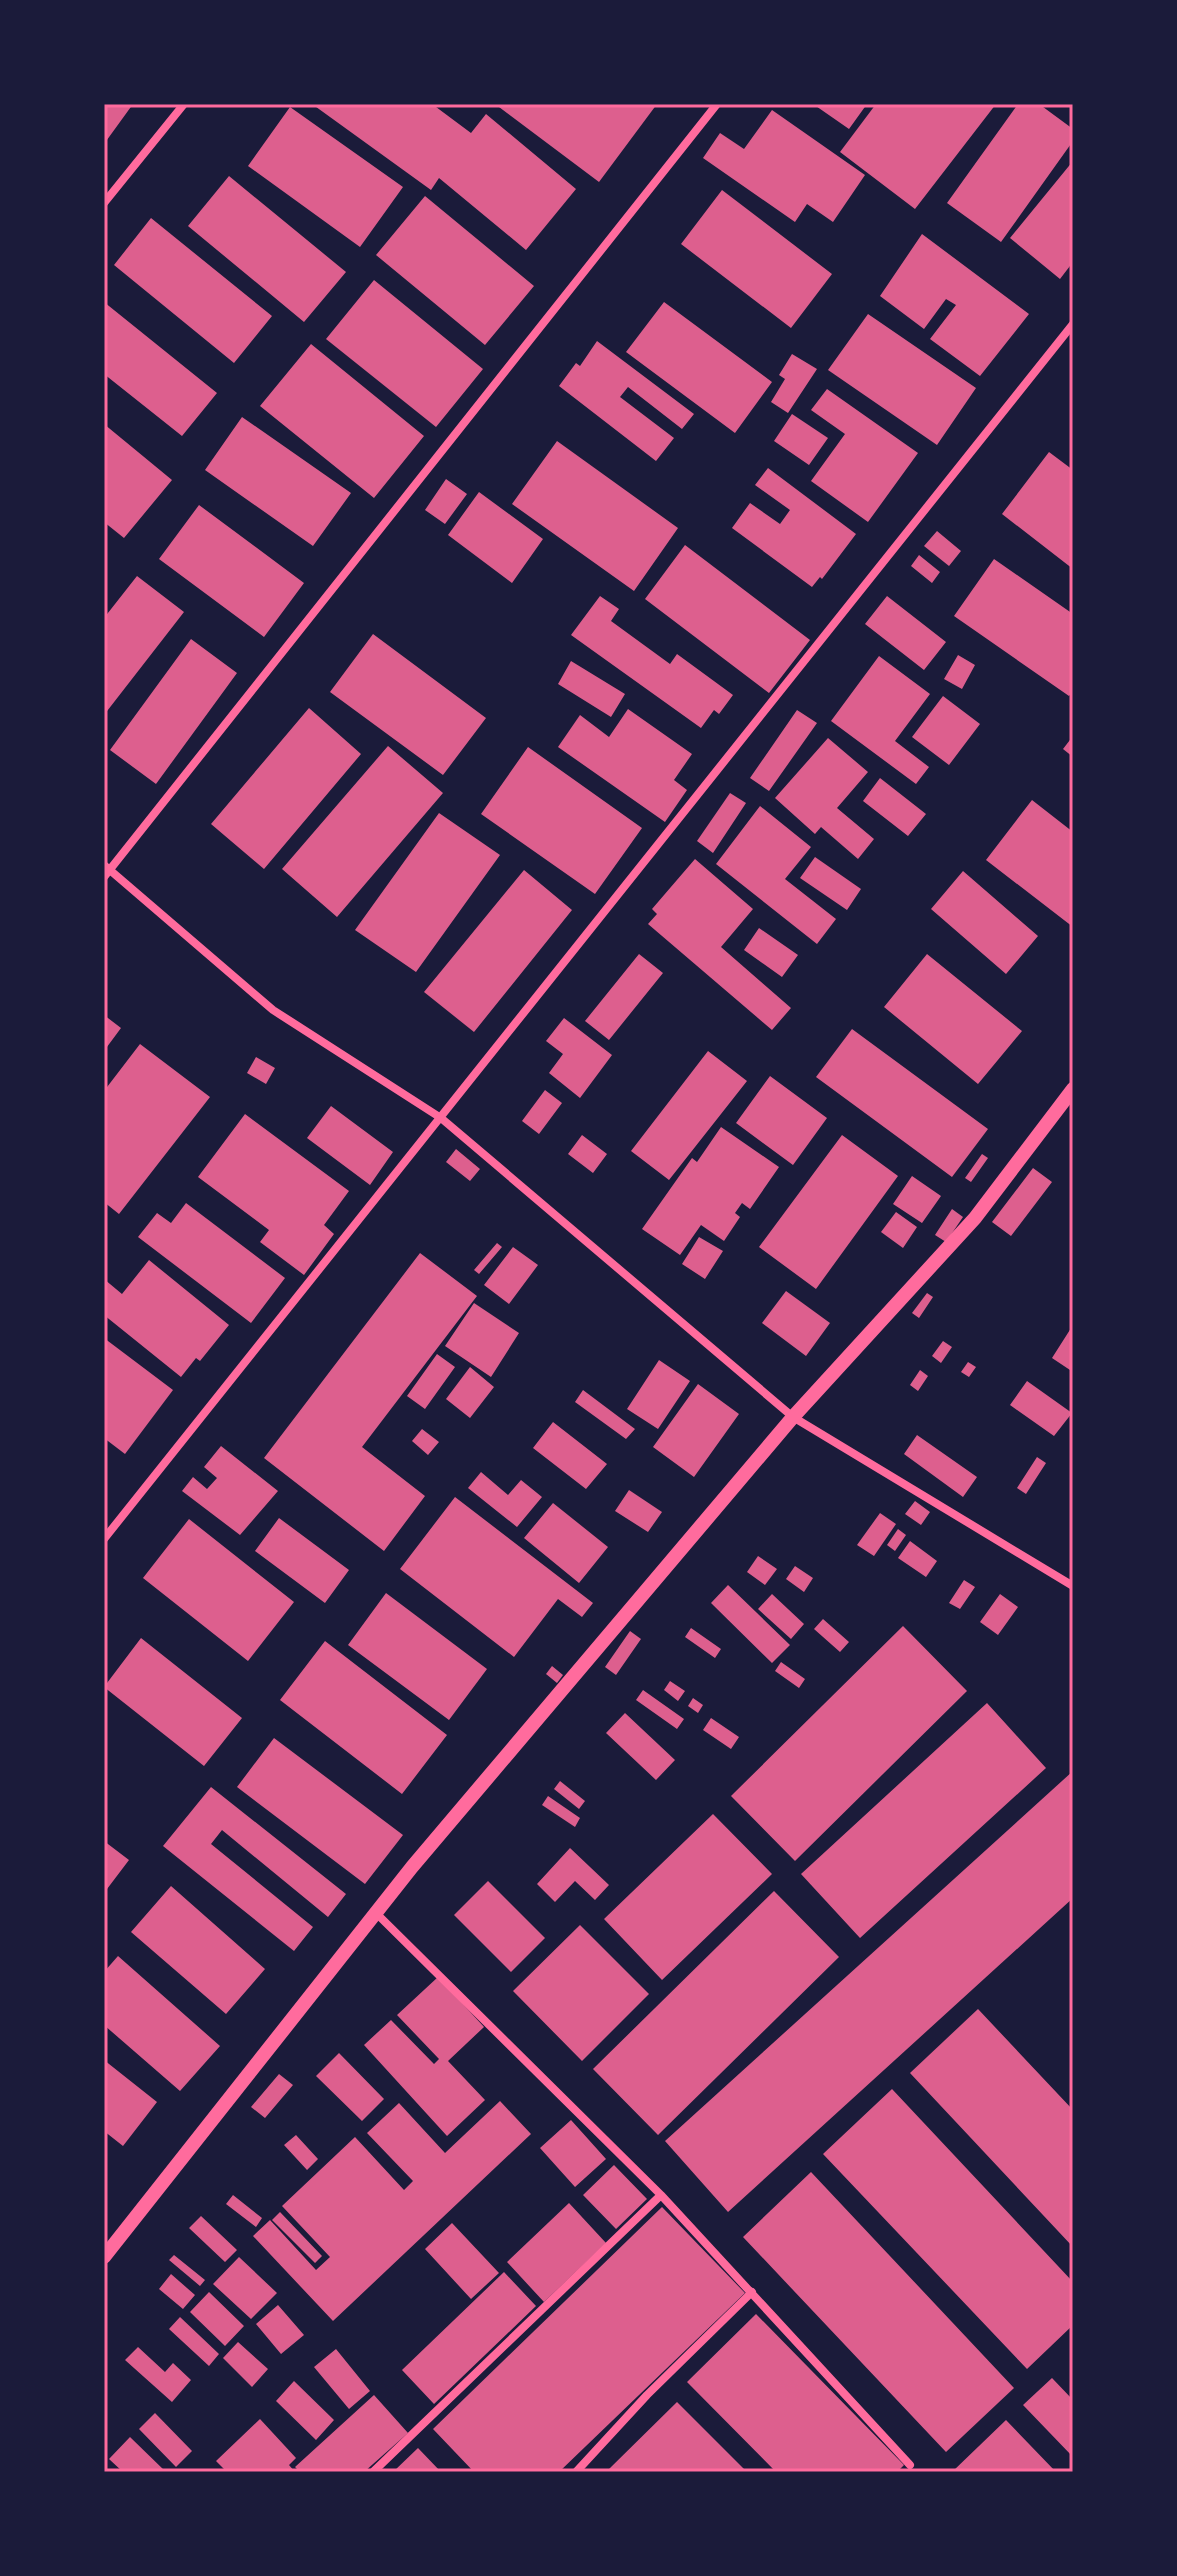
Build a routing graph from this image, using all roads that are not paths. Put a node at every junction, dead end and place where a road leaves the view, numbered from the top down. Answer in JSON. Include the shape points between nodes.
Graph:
{"nodes":[{"id":1,"x":184,"y":104,"type":"edge"},
{"id":2,"x":717,"y":104,"type":"edge"},
{"id":3,"x":104,"y":203,"type":"edge"},
{"id":4,"x":1073,"y":324,"type":"edge"},
{"id":5,"x":106,"y":871,"type":"edge"},
{"id":6,"x":1073,"y":1089,"type":"edge"},
{"id":7,"x":441,"y":1118,"type":"junction"},
{"id":8,"x":793,"y":1417,"type":"junction"},
{"id":9,"x":104,"y":1539,"type":"edge"},
{"id":10,"x":1073,"y":1586,"type":"edge"},
{"id":11,"x":376,"y":1913,"type":"junction"},
{"id":12,"x":661,"y":2195,"type":"junction"},
{"id":13,"x":104,"y":2257,"type":"edge"},
{"id":14,"x":752,"y":2292,"type":"junction"},
{"id":15,"x":910,"y":2465,"type":"dead end"},
{"id":16,"x":373,"y":2472,"type":"edge"},
{"id":17,"x":576,"y":2472,"type":"edge"}],
"edges":[{"from":1,"to":3,"type":"street"},
{"from":2,"to":5,"type":"street"},
{"from":4,"to":7,"type":"street"},
{"from":5,"to":7,"type":"street","via":[[273,1010]]},
{"from":6,"to":8,"type":"street","via":[[975,1218]]},
{"from":7,"to":8,"type":"street"},
{"from":7,"to":9,"type":"street"},
{"from":8,"to":10,"type":"street"},
{"from":8,"to":11,"type":"street"},
{"from":11,"to":12,"type":"street"},
{"from":11,"to":13,"type":"street"},
{"from":12,"to":14,"type":"street"},
{"from":12,"to":16,"type":"street"},
{"from":14,"to":15,"type":"street"},
{"from":14,"to":17,"type":"street"}]}
